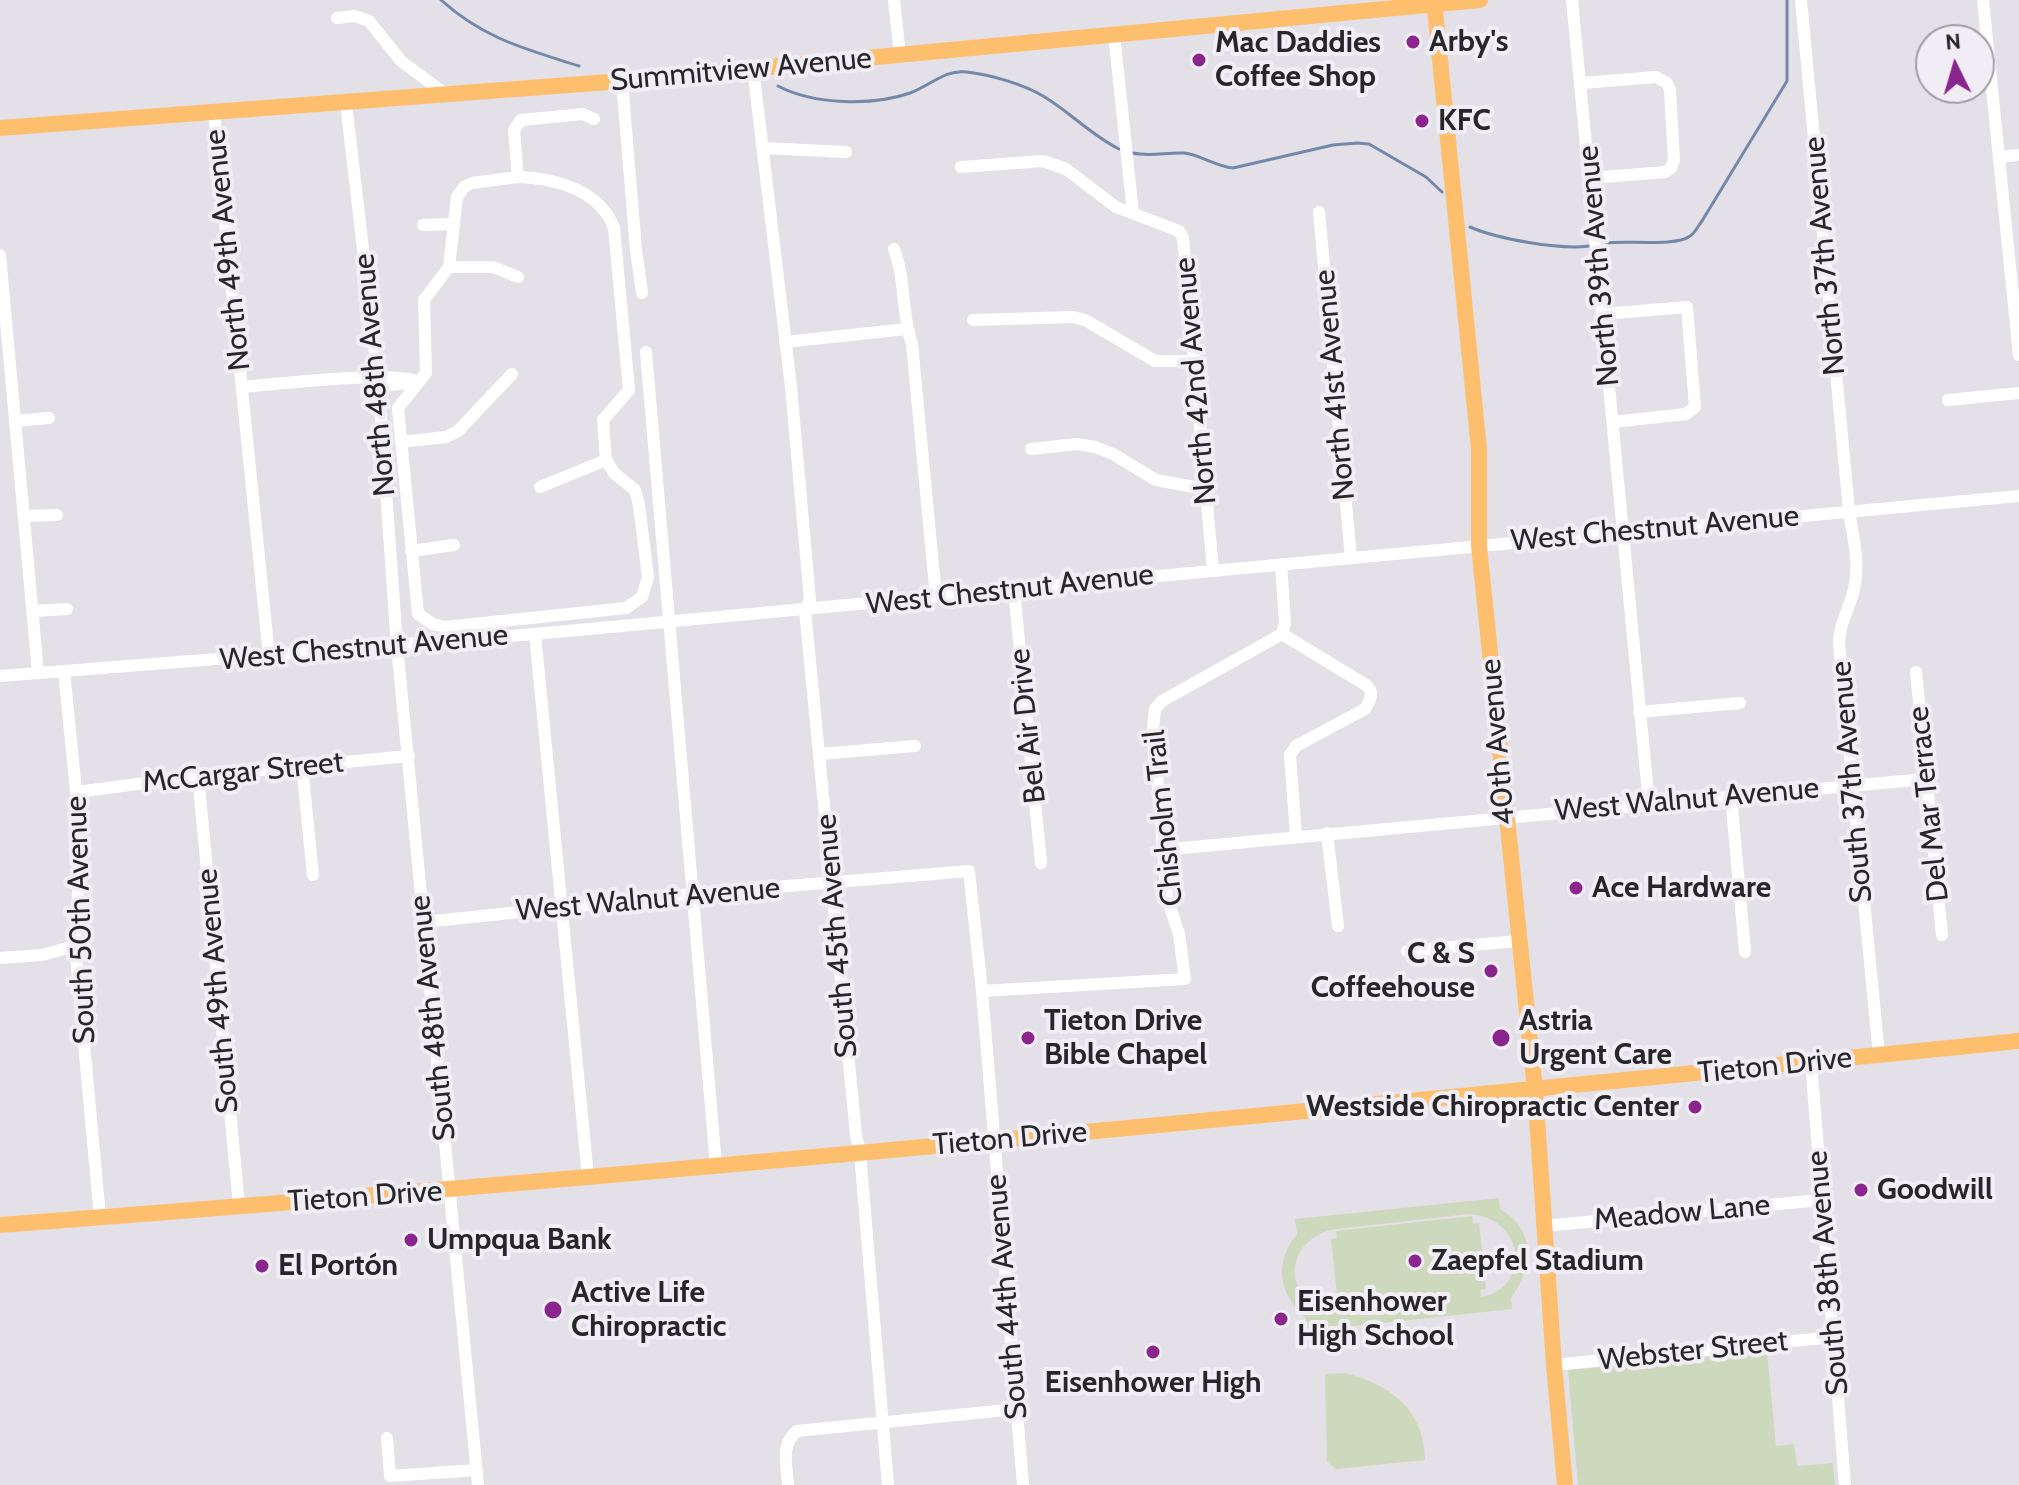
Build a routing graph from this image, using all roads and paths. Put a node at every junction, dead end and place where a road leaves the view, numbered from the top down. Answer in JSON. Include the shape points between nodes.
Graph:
{"nodes":[{"id":1,"x":894,"y":0,"type":"edge"},
{"id":2,"x":1480,"y":0,"type":"edge"},
{"id":3,"x":1572,"y":0,"type":"edge"},
{"id":4,"x":1801,"y":0,"type":"edge"},
{"id":5,"x":1983,"y":0,"type":"edge"},
{"id":6,"x":1434,"y":2,"type":"edge"},
{"id":7,"x":337,"y":18,"type":"dead end"},
{"id":8,"x":1114,"y":34,"type":"junction"},
{"id":9,"x":900,"y":55,"type":"junction"},
{"id":10,"x":753,"y":68,"type":"junction"},
{"id":11,"x":622,"y":81,"type":"junction"},
{"id":12,"x":1582,"y":83,"type":"junction"},
{"id":13,"x":448,"y":96,"type":"junction"},
{"id":14,"x":346,"y":103,"type":"junction"},
{"id":15,"x":214,"y":113,"type":"junction"},
{"id":16,"x":594,"y":119,"type":"dead end"},
{"id":17,"x":0,"y":128,"type":"edge"},
{"id":18,"x":763,"y":148,"type":"junction"},
{"id":19,"x":846,"y":152,"type":"dead end"},
{"id":20,"x":2019,"y":155,"type":"edge"},
{"id":21,"x":2000,"y":157,"type":"junction"},
{"id":22,"x":961,"y":167,"type":"dead end"},
{"id":23,"x":518,"y":177,"type":"junction"},
{"id":24,"x":1591,"y":178,"type":"junction"},
{"id":25,"x":1319,"y":212,"type":"dead end"},
{"id":26,"x":1133,"y":213,"type":"junction"},
{"id":27,"x":452,"y":224,"type":"junction"},
{"id":28,"x":423,"y":225,"type":"dead end"},
{"id":29,"x":2013,"y":229,"type":"edge"},
{"id":30,"x":894,"y":249,"type":"dead end"},
{"id":31,"x":0,"y":255,"type":"edge"},
{"id":32,"x":449,"y":267,"type":"junction"},
{"id":33,"x":639,"y":270,"type":"junction"},
{"id":34,"x":620,"y":272,"type":"junction"},
{"id":35,"x":518,"y":277,"type":"dead end"},
{"id":36,"x":642,"y":293,"type":"dead end"},
{"id":37,"x":1603,"y":314,"type":"junction"},
{"id":38,"x":973,"y":320,"type":"dead end"},
{"id":39,"x":907,"y":329,"type":"junction"},
{"id":40,"x":785,"y":342,"type":"junction"},
{"id":41,"x":646,"y":352,"type":"dead end"},
{"id":42,"x":2019,"y":355,"type":"edge"},
{"id":43,"x":1193,"y":361,"type":"junction"},
{"id":44,"x":512,"y":374,"type":"dead end"},
{"id":45,"x":378,"y":382,"type":"junction"},
{"id":46,"x":419,"y":382,"type":"junction"},
{"id":47,"x":242,"y":387,"type":"junction"},
{"id":48,"x":2019,"y":393,"type":"edge"},
{"id":49,"x":1948,"y":400,"type":"dead end"},
{"id":50,"x":49,"y":418,"type":"dead end"},
{"id":51,"x":15,"y":421,"type":"junction"},
{"id":52,"x":1613,"y":422,"type":"junction"},
{"id":53,"x":401,"y":442,"type":"junction"},
{"id":54,"x":1031,"y":449,"type":"dead end"},
{"id":55,"x":606,"y":460,"type":"junction"},
{"id":56,"x":540,"y":487,"type":"dead end"},
{"id":57,"x":1205,"y":489,"type":"junction"},
{"id":58,"x":2019,"y":496,"type":"edge"},
{"id":59,"x":1849,"y":511,"type":"junction"},
{"id":60,"x":57,"y":515,"type":"dead end"},
{"id":61,"x":25,"y":516,"type":"junction"},
{"id":62,"x":1622,"y":531,"type":"junction"},
{"id":63,"x":454,"y":545,"type":"dead end"},
{"id":64,"x":1479,"y":546,"type":"junction"},
{"id":65,"x":411,"y":551,"type":"junction"},
{"id":66,"x":1351,"y":558,"type":"junction"},
{"id":67,"x":1281,"y":564,"type":"junction"},
{"id":68,"x":1213,"y":570,"type":"junction"},
{"id":69,"x":1014,"y":590,"type":"junction"},
{"id":70,"x":936,"y":597,"type":"junction"},
{"id":71,"x":67,"y":609,"type":"dead end"},
{"id":72,"x":805,"y":610,"type":"junction"},
{"id":73,"x":34,"y":611,"type":"junction"},
{"id":74,"x":669,"y":621,"type":"junction"},
{"id":75,"x":535,"y":634,"type":"junction"},
{"id":76,"x":1282,"y":634,"type":"junction"},
{"id":77,"x":397,"y":646,"type":"junction"},
{"id":78,"x":269,"y":656,"type":"junction"},
{"id":79,"x":64,"y":671,"type":"junction"},
{"id":80,"x":1916,"y":672,"type":"dead end"},
{"id":81,"x":38,"y":673,"type":"junction"},
{"id":82,"x":0,"y":676,"type":"edge"},
{"id":83,"x":1740,"y":703,"type":"dead end"},
{"id":84,"x":1639,"y":712,"type":"junction"},
{"id":85,"x":915,"y":746,"type":"dead end"},
{"id":86,"x":820,"y":754,"type":"junction"},
{"id":87,"x":409,"y":756,"type":"junction"},
{"id":88,"x":302,"y":766,"type":"junction"},
{"id":89,"x":198,"y":776,"type":"junction"},
{"id":90,"x":1925,"y":779,"type":"junction"},
{"id":91,"x":1851,"y":785,"type":"junction"},
{"id":92,"x":77,"y":792,"type":"junction"},
{"id":93,"x":1731,"y":796,"type":"junction"},
{"id":94,"x":1649,"y":804,"type":"junction"},
{"id":95,"x":1505,"y":818,"type":"junction"},
{"id":96,"x":1327,"y":833,"type":"junction"},
{"id":97,"x":1296,"y":836,"type":"junction"},
{"id":98,"x":1161,"y":850,"type":"junction"},
{"id":99,"x":1041,"y":863,"type":"dead end"},
{"id":100,"x":969,"y":871,"type":"joint"},
{"id":101,"x":313,"y":875,"type":"dead end"},
{"id":102,"x":832,"y":883,"type":"junction"},
{"id":103,"x":692,"y":894,"type":"junction"},
{"id":104,"x":562,"y":908,"type":"junction"},
{"id":105,"x":424,"y":922,"type":"junction"},
{"id":106,"x":1338,"y":926,"type":"dead end"},
{"id":107,"x":1942,"y":935,"type":"dead end"},
{"id":108,"x":1518,"y":941,"type":"junction"},
{"id":109,"x":75,"y":946,"type":"junction"},
{"id":110,"x":1407,"y":951,"type":"dead end"},
{"id":111,"x":1745,"y":952,"type":"dead end"},
{"id":112,"x":0,"y":958,"type":"edge"},
{"id":113,"x":982,"y":991,"type":"junction"},
{"id":114,"x":2019,"y":1041,"type":"edge"},
{"id":115,"x":1879,"y":1055,"type":"junction"},
{"id":116,"x":1811,"y":1062,"type":"junction"},
{"id":117,"x":1535,"y":1090,"type":"junction"},
{"id":118,"x":994,"y":1140,"type":"junction"},
{"id":119,"x":860,"y":1153,"type":"junction"},
{"id":120,"x":716,"y":1165,"type":"junction"},
{"id":121,"x":588,"y":1177,"type":"junction"},
{"id":122,"x":450,"y":1191,"type":"junction"},
{"id":123,"x":1821,"y":1200,"type":"junction"},
{"id":124,"x":239,"y":1205,"type":"junction"},
{"id":125,"x":100,"y":1217,"type":"junction"},
{"id":126,"x":0,"y":1225,"type":"edge"},
{"id":127,"x":1544,"y":1226,"type":"junction"},
{"id":128,"x":1833,"y":1337,"type":"junction"},
{"id":129,"x":1554,"y":1365,"type":"junction"},
{"id":130,"x":1016,"y":1409,"type":"junction"},
{"id":131,"x":882,"y":1422,"type":"junction"},
{"id":132,"x":387,"y":1438,"type":"dead end"},
{"id":133,"x":477,"y":1470,"type":"junction"},
{"id":134,"x":478,"y":1485,"type":"edge"},
{"id":135,"x":788,"y":1485,"type":"edge"},
{"id":136,"x":888,"y":1485,"type":"edge"},
{"id":137,"x":1023,"y":1485,"type":"edge"},
{"id":138,"x":1565,"y":1485,"type":"edge"},
{"id":139,"x":1845,"y":1485,"type":"edge"}],
"edges":[{"from":1,"to":9,"type":"street"},
{"from":2,"to":6,"type":"main road","name":"Summitview Avenue"},
{"from":3,"to":12,"type":"street","name":"North 39th Avenue"},
{"from":4,"to":59,"type":"street","name":"North 37th Avenue"},
{"from":5,"to":21,"type":"street"},
{"from":6,"to":8,"type":"main road","name":"Summitview Avenue"},
{"from":6,"to":64,"type":"main road","name":"40th Avenue","via":[[1479,449]]},
{"from":7,"to":13,"type":"street","via":[[369,21],[401,61]]},
{"from":8,"to":9,"type":"main road","name":"Summitview Avenue"},
{"from":8,"to":26,"type":"street"},
{"from":9,"to":10,"type":"main road","name":"Summitview Avenue"},
{"from":10,"to":11,"type":"main road","name":"Summitview Avenue"},
{"from":10,"to":18,"type":"street","name":"South 45th Avenue"},
{"from":11,"to":13,"type":"main road","name":"Summitview Avenue"},
{"from":11,"to":33,"type":"street"},
{"from":12,"to":24,"type":"street","name":"North 39th Avenue"},
{"from":12,"to":24,"type":"street","via":[[1656,77],[1670,90],[1671,168]]},
{"from":13,"to":14,"type":"main road","name":"Summitview Avenue"},
{"from":14,"to":15,"type":"main road","name":"Summitview Avenue"},
{"from":14,"to":45,"type":"street","name":"North 48th Avenue"},
{"from":15,"to":17,"type":"main road","name":"Summitview Avenue"},
{"from":15,"to":47,"type":"street","name":"North 49th Avenue"},
{"from":16,"to":23,"type":"street","via":[[583,114],[521,120],[514,130]]},
{"from":18,"to":19,"type":"street"},
{"from":18,"to":40,"type":"street","name":"South 45th Avenue"},
{"from":20,"to":21,"type":"street"},
{"from":21,"to":29,"type":"street"},
{"from":22,"to":26,"type":"street","via":[[1043,161],[1066,169],[1116,207]]},
{"from":23,"to":27,"type":"street","via":[[464,187]]},
{"from":23,"to":34,"type":"street","via":[[543,178],[597,202],[614,228]]},
{"from":24,"to":37,"type":"street","name":"North 39th Avenue"},
{"from":25,"to":66,"type":"street","name":"North 41st Avenue"},
{"from":26,"to":43,"type":"street","name":"North 42nd Avenue","via":[[1179,231],[1183,238]]},
{"from":27,"to":28,"type":"street"},
{"from":27,"to":32,"type":"street"},
{"from":29,"to":42,"type":"street"},
{"from":30,"to":39,"type":"street"},
{"from":31,"to":51,"type":"street"},
{"from":32,"to":35,"type":"street","via":[[493,267]]},
{"from":32,"to":46,"type":"street","via":[[424,300],[427,367]]},
{"from":33,"to":34,"type":"street"},
{"from":33,"to":36,"type":"street"},
{"from":34,"to":55,"type":"street","via":[[629,390],[603,420]]},
{"from":37,"to":52,"type":"street","name":"North 39th Avenue"},
{"from":37,"to":52,"type":"street","via":[[1687,307],[1695,407],[1686,414]]},
{"from":38,"to":43,"type":"street","via":[[1073,317],[1155,361]]},
{"from":39,"to":40,"type":"street"},
{"from":39,"to":70,"type":"street"},
{"from":40,"to":72,"type":"street","name":"South 45th Avenue","via":[[810,600]]},
{"from":41,"to":74,"type":"street"},
{"from":43,"to":57,"type":"street","name":"North 42nd Avenue"},
{"from":44,"to":53,"type":"street","via":[[458,431]]},
{"from":45,"to":46,"type":"street"},
{"from":45,"to":47,"type":"street"},
{"from":45,"to":77,"type":"street","name":"North 48th Avenue"},
{"from":46,"to":53,"type":"street","via":[[398,408]]},
{"from":47,"to":78,"type":"street","name":"North 49th Avenue"},
{"from":48,"to":49,"type":"street"},
{"from":50,"to":51,"type":"street"},
{"from":51,"to":61,"type":"street"},
{"from":52,"to":62,"type":"street","name":"North 39th Avenue"},
{"from":53,"to":65,"type":"street"},
{"from":54,"to":57,"type":"street","via":[[1095,447],[1156,480]]},
{"from":55,"to":56,"type":"street"},
{"from":55,"to":65,"type":"street","via":[[635,490],[639,505],[648,577],[642,597],[626,608],[433,624],[418,614]]},
{"from":57,"to":68,"type":"street","name":"North 42nd Avenue"},
{"from":58,"to":59,"type":"street","name":"West Chestnut Avenue"},
{"from":59,"to":62,"type":"street","name":"West Chestnut Avenue"},
{"from":59,"to":91,"type":"street","name":"South 37th Avenue","via":[[1856,581],[1839,630]]},
{"from":60,"to":61,"type":"street"},
{"from":61,"to":73,"type":"street"},
{"from":62,"to":64,"type":"street","name":"West Chestnut Avenue"},
{"from":62,"to":84,"type":"street","name":"North 39th Avenue"},
{"from":63,"to":65,"type":"street"},
{"from":64,"to":66,"type":"street","name":"West Chestnut Avenue"},
{"from":64,"to":95,"type":"main road","name":"40th Avenue"},
{"from":66,"to":67,"type":"street","name":"West Chestnut Avenue"},
{"from":67,"to":68,"type":"street","name":"West Chestnut Avenue"},
{"from":67,"to":76,"type":"street"},
{"from":68,"to":69,"type":"street","name":"West Chestnut Avenue"},
{"from":69,"to":70,"type":"street","name":"West Chestnut Avenue"},
{"from":69,"to":99,"type":"street","name":"Bel Air Drive"},
{"from":70,"to":72,"type":"street","name":"West Chestnut Avenue"},
{"from":71,"to":73,"type":"street"},
{"from":72,"to":74,"type":"street","name":"West Chestnut Avenue"},
{"from":72,"to":86,"type":"street","name":"South 45th Avenue"},
{"from":73,"to":81,"type":"street"},
{"from":74,"to":75,"type":"street","name":"West Chestnut Avenue"},
{"from":74,"to":103,"type":"street"},
{"from":75,"to":77,"type":"street","name":"West Chestnut Avenue"},
{"from":75,"to":104,"type":"street"},
{"from":76,"to":97,"type":"street","via":[[1371,693],[1365,709],[1296,746],[1290,755]]},
{"from":76,"to":98,"type":"street","name":"Chisholm Trail","via":[[1155,709]]},
{"from":77,"to":78,"type":"street","name":"West Chestnut Avenue"},
{"from":77,"to":87,"type":"street","name":"South 48th Avenue"},
{"from":78,"to":79,"type":"street","name":"West Chestnut Avenue"},
{"from":79,"to":81,"type":"street","name":"West Chestnut Avenue"},
{"from":79,"to":92,"type":"street","name":"South 50th Avenue"},
{"from":80,"to":90,"type":"street","name":"Del Mar Terrace"},
{"from":81,"to":82,"type":"street","name":"West Chestnut Avenue"},
{"from":83,"to":84,"type":"street"},
{"from":84,"to":94,"type":"street","name":"North 39th Avenue"},
{"from":85,"to":86,"type":"street"},
{"from":86,"to":102,"type":"street","name":"South 45th Avenue"},
{"from":87,"to":88,"type":"street","name":"McCargar Street"},
{"from":87,"to":105,"type":"street","name":"South 48th Avenue"},
{"from":88,"to":89,"type":"street","name":"McCargar Street"},
{"from":88,"to":101,"type":"street"},
{"from":89,"to":92,"type":"street","name":"McCargar Street"},
{"from":89,"to":124,"type":"street","name":"South 49th Avenue"},
{"from":90,"to":91,"type":"street","name":"West Walnut Avenue"},
{"from":90,"to":107,"type":"street","name":"Del Mar Terrace"},
{"from":91,"to":93,"type":"street","name":"West Walnut Avenue"},
{"from":91,"to":115,"type":"street","name":"South 37th Avenue"},
{"from":92,"to":109,"type":"street","name":"South 50th Avenue","via":[[81,841]]},
{"from":93,"to":94,"type":"street","name":"West Walnut Avenue"},
{"from":93,"to":111,"type":"street"},
{"from":94,"to":95,"type":"street","name":"West Walnut Avenue"},
{"from":95,"to":96,"type":"street","name":"West Walnut Avenue"},
{"from":95,"to":108,"type":"main road","name":"40th Avenue"},
{"from":96,"to":97,"type":"street","name":"West Walnut Avenue"},
{"from":96,"to":106,"type":"street"},
{"from":97,"to":98,"type":"street","name":"West Walnut Avenue"},
{"from":98,"to":113,"type":"street","name":"Chisholm Trail","via":[[1185,979]]},
{"from":100,"to":102,"type":"street","name":"West Walnut Avenue"},
{"from":100,"to":113,"type":"street","name":"South 44th Avenue"},
{"from":102,"to":103,"type":"street","name":"West Walnut Avenue"},
{"from":102,"to":119,"type":"street","name":"South 45th Avenue"},
{"from":103,"to":104,"type":"street","name":"West Walnut Avenue"},
{"from":103,"to":120,"type":"street"},
{"from":104,"to":105,"type":"street","name":"West Walnut Avenue"},
{"from":104,"to":121,"type":"street"},
{"from":105,"to":122,"type":"street","name":"South 48th Avenue"},
{"from":108,"to":110,"type":"street"},
{"from":108,"to":117,"type":"main road","name":"40th Avenue"},
{"from":109,"to":112,"type":"street"},
{"from":109,"to":125,"type":"street","name":"South 50th Avenue"},
{"from":113,"to":118,"type":"street","name":"South 44th Avenue"},
{"from":114,"to":115,"type":"main road","name":"Tieton Drive"},
{"from":115,"to":116,"type":"main road","name":"Tieton Drive"},
{"from":116,"to":117,"type":"main road","name":"Tieton Drive"},
{"from":116,"to":123,"type":"street","name":"South 38th Avenue"},
{"from":117,"to":118,"type":"main road","name":"Tieton Drive"},
{"from":117,"to":127,"type":"main road","name":"40th Avenue"},
{"from":118,"to":119,"type":"main road","name":"Tieton Drive"},
{"from":118,"to":130,"type":"street","name":"South 44th Avenue"},
{"from":119,"to":120,"type":"main road","name":"Tieton Drive"},
{"from":119,"to":131,"type":"street","name":"South 45th Avenue"},
{"from":120,"to":121,"type":"main road","name":"Tieton Drive"},
{"from":121,"to":122,"type":"main road","name":"Tieton Drive"},
{"from":122,"to":124,"type":"main road","name":"Tieton Drive"},
{"from":122,"to":133,"type":"street","name":"South 48th Avenue"},
{"from":123,"to":127,"type":"street","name":"Meadow Lane"},
{"from":123,"to":128,"type":"street","name":"South 38th Avenue"},
{"from":124,"to":125,"type":"main road","name":"Tieton Drive"},
{"from":125,"to":126,"type":"main road","name":"Tieton Drive"},
{"from":127,"to":129,"type":"main road","name":"40th Avenue"},
{"from":128,"to":129,"type":"street","name":"Webster Street"},
{"from":128,"to":139,"type":"street","name":"South 38th Avenue"},
{"from":129,"to":138,"type":"main road","name":"40th Avenue"},
{"from":130,"to":131,"type":"street"},
{"from":130,"to":137,"type":"street","name":"South 44th Avenue"},
{"from":131,"to":135,"type":"street","via":[[793,1434],[785,1450]]},
{"from":131,"to":136,"type":"street","name":"South 45th Avenue"},
{"from":132,"to":133,"type":"street","via":[[390,1476]]},
{"from":133,"to":134,"type":"street","name":"South 48th Avenue"}]}
